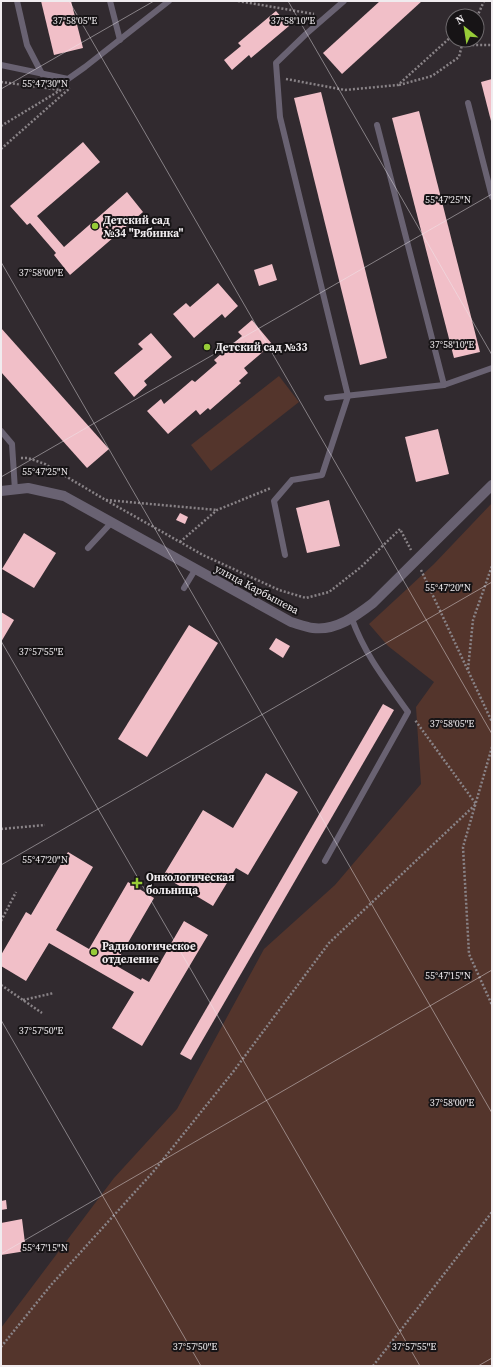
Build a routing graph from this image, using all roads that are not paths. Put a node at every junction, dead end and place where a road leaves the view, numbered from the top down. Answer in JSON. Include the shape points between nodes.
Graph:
{"nodes":[{"id":1,"x":17,"y":1,"type":"edge"},
{"id":2,"x":110,"y":1,"type":"edge"},
{"id":3,"x":169,"y":1,"type":"edge"},
{"id":4,"x":344,"y":1,"type":"edge"},
{"id":5,"x":120,"y":40,"type":"junction"},
{"id":6,"x":1,"y":65,"type":"edge"},
{"id":7,"x":42,"y":74,"type":"junction"},
{"id":8,"x":468,"y":103,"type":"dead end"},
{"id":9,"x":377,"y":125,"type":"dead end"},
{"id":10,"x":492,"y":196,"type":"edge"},
{"id":11,"x":492,"y":368,"type":"edge"},
{"id":12,"x":444,"y":385,"type":"junction"},
{"id":13,"x":348,"y":396,"type":"junction"},
{"id":14,"x":328,"y":398,"type":"dead end"},
{"id":15,"x":1,"y":431,"type":"edge"},
{"id":16,"x":492,"y":485,"type":"edge"},
{"id":17,"x":15,"y":490,"type":"junction"},
{"id":18,"x":1,"y":491,"type":"edge"},
{"id":19,"x":111,"y":523,"type":"junction"},
{"id":20,"x":88,"y":548,"type":"dead end"},
{"id":21,"x":285,"y":555,"type":"dead end"},
{"id":22,"x":194,"y":570,"type":"junction"},
{"id":23,"x":184,"y":588,"type":"dead end"},
{"id":24,"x":352,"y":619,"type":"junction"},
{"id":25,"x":325,"y":861,"type":"dead end"}],
"edges":[{"from":1,"to":7,"type":"lane","via":[[27,45]]},
{"from":2,"to":5,"type":"lane"},
{"from":3,"to":5,"type":"lane"},
{"from":4,"to":13,"type":"lane","via":[[276,63],[280,117]]},
{"from":5,"to":7,"type":"lane","via":[[68,79]]},
{"from":6,"to":7,"type":"lane"},
{"from":8,"to":10,"type":"lane"},
{"from":9,"to":12,"type":"lane"},
{"from":11,"to":12,"type":"lane"},
{"from":12,"to":13,"type":"lane"},
{"from":13,"to":14,"type":"lane"},
{"from":13,"to":21,"type":"lane","via":[[322,475],[292,480],[274,501]]},
{"from":15,"to":17,"type":"lane","via":[[12,444]]},
{"from":16,"to":24,"type":"street","name":"улица Карбышева","via":[[373,603]]},
{"from":17,"to":18,"type":"street","name":"улица Карбышева"},
{"from":17,"to":19,"type":"street","name":"улица Карбышева","via":[[28,488],[64,496]]},
{"from":19,"to":20,"type":"lane"},
{"from":19,"to":22,"type":"street","name":"улица Карбышева"},
{"from":22,"to":23,"type":"lane"},
{"from":22,"to":24,"type":"street","name":"улица Карбышева","via":[[291,622],[314,628],[333,627]]},
{"from":24,"to":25,"type":"lane","via":[[370,659],[408,712]]}]}
